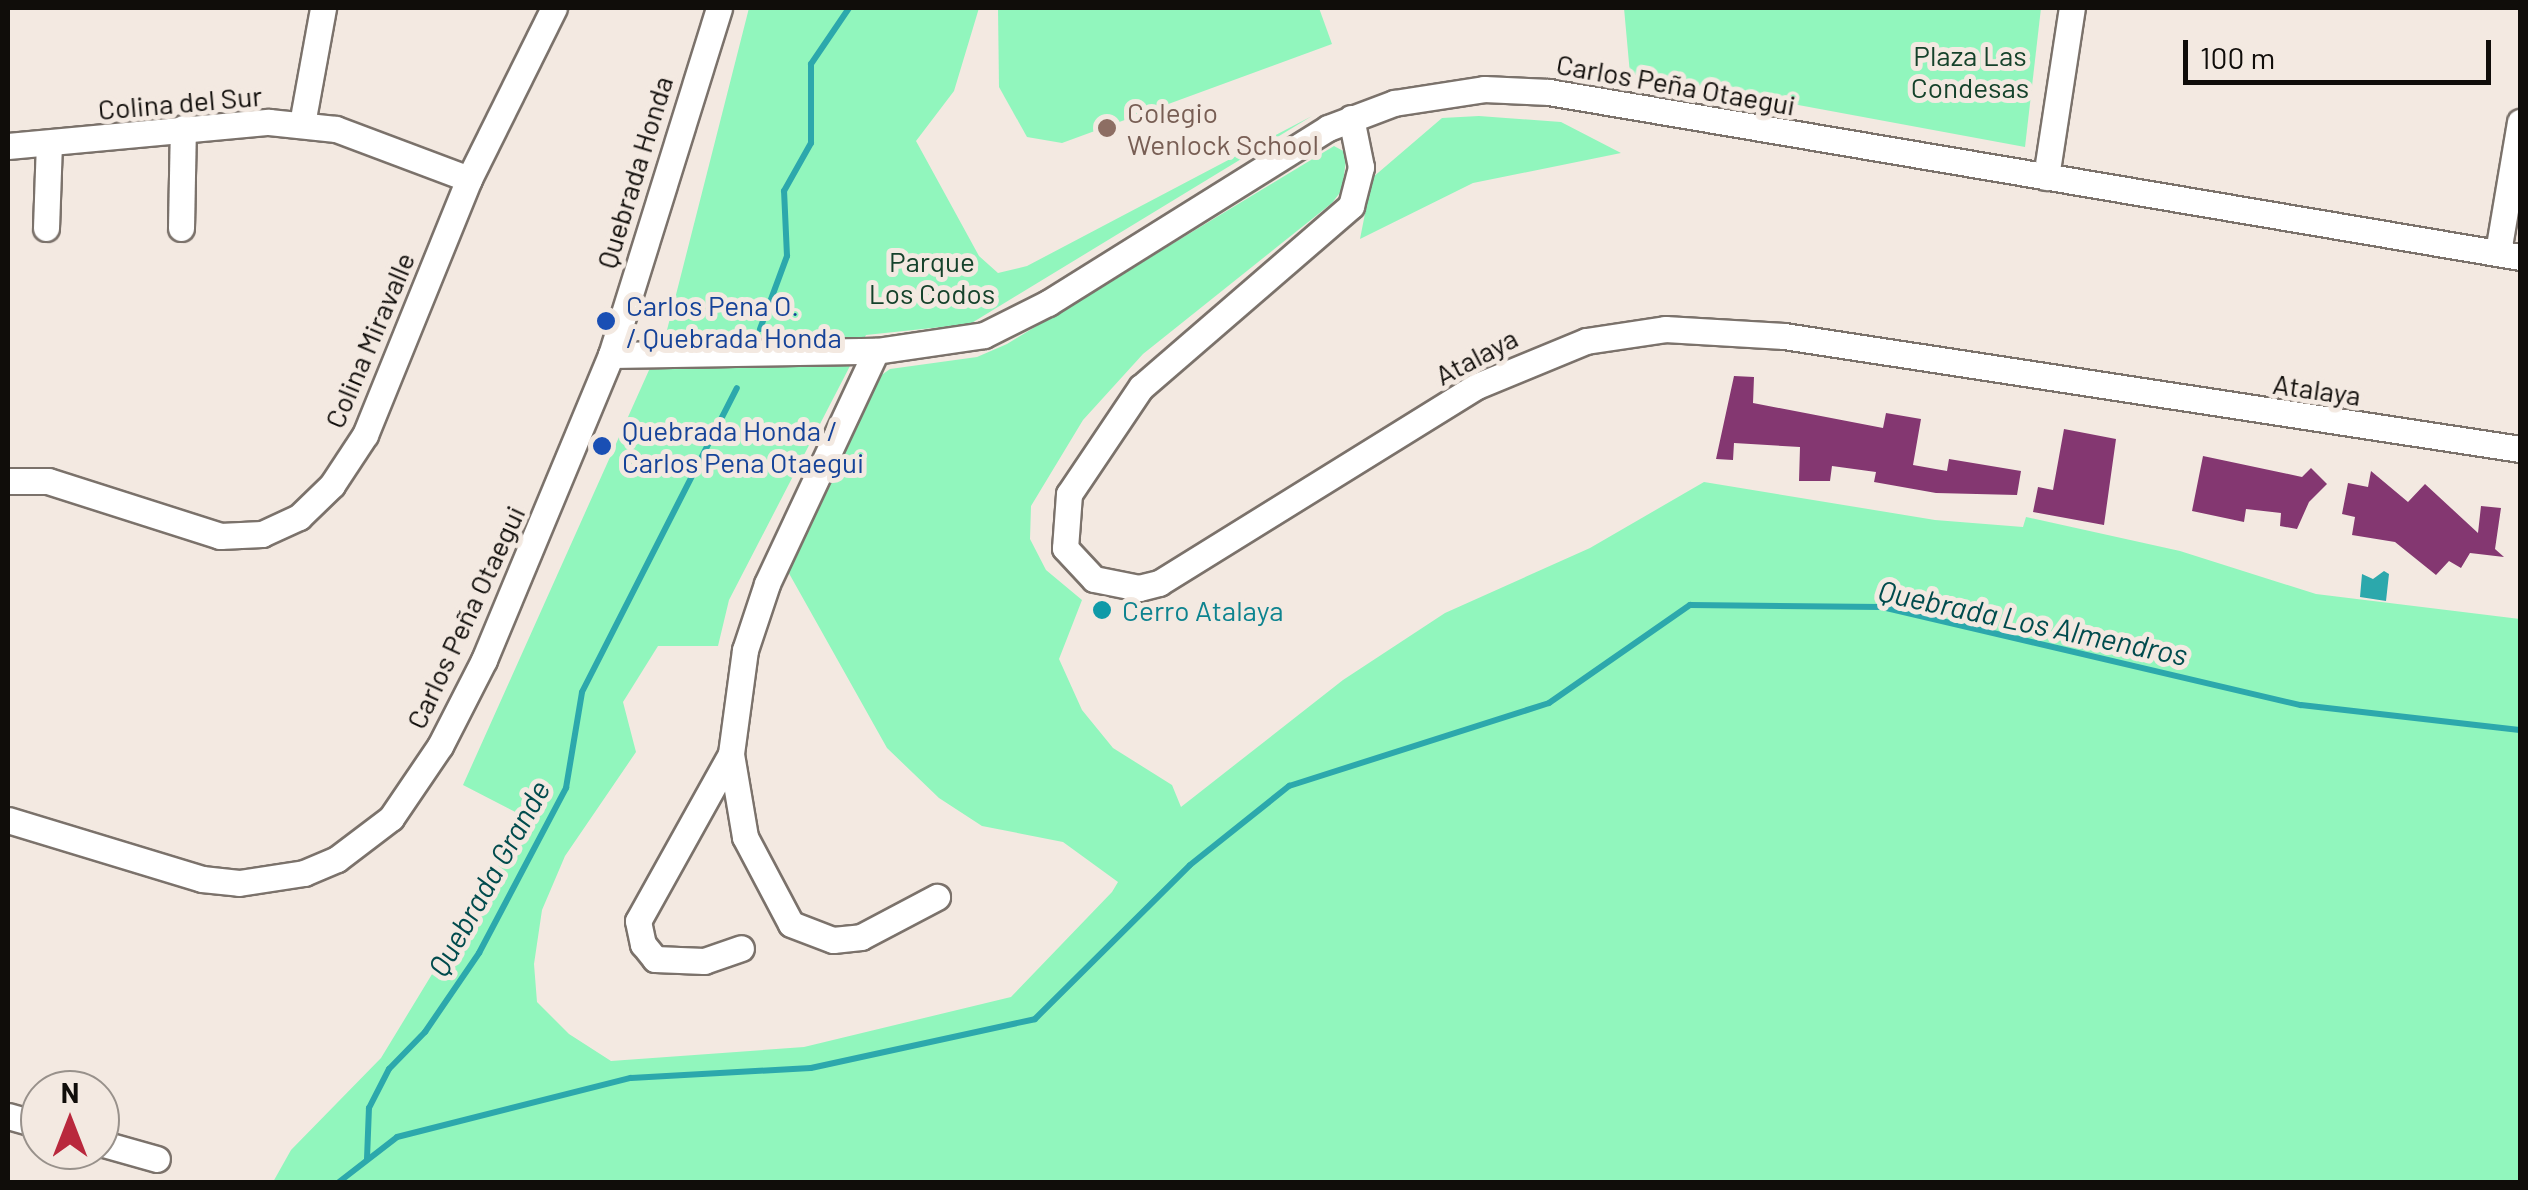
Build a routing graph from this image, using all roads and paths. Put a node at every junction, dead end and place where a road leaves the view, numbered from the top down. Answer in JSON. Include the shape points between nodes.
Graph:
{"nodes":[{"id":1,"x":323,"y":8,"type":"edge"},
{"id":2,"x":554,"y":8,"type":"edge"},
{"id":3,"x":718,"y":8,"type":"edge"},
{"id":4,"x":2072,"y":8,"type":"edge"},
{"id":5,"x":1350,"y":118,"type":"junction"},
{"id":6,"x":2520,"y":122,"type":"edge"},
{"id":7,"x":302,"y":124,"type":"junction"},
{"id":8,"x":183,"y":128,"type":"junction"},
{"id":9,"x":50,"y":144,"type":"junction"},
{"id":10,"x":8,"y":146,"type":"edge"},
{"id":11,"x":2046,"y":177,"type":"junction"},
{"id":12,"x":469,"y":179,"type":"junction"},
{"id":13,"x":46,"y":228,"type":"dead end"},
{"id":14,"x":181,"y":228,"type":"dead end"},
{"id":15,"x":2509,"y":254,"type":"edge"},
{"id":16,"x":876,"y":351,"type":"junction"},
{"id":17,"x":611,"y":355,"type":"junction"},
{"id":18,"x":2520,"y":449,"type":"edge"},
{"id":19,"x":8,"y":481,"type":"edge"},
{"id":20,"x":731,"y":754,"type":"junction"},
{"id":21,"x":8,"y":820,"type":"edge"},
{"id":22,"x":936,"y":897,"type":"dead end"},
{"id":23,"x":741,"y":948,"type":"dead end"},
{"id":24,"x":120,"y":1148,"type":"edge"},
{"id":25,"x":157,"y":1159,"type":"dead end"}],
"edges":[{"from":1,"to":7,"type":"street"},
{"from":2,"to":12,"type":"street","name":"Colina Miravalle"},
{"from":3,"to":17,"type":"street","name":"Quebrada Honda"},
{"from":4,"to":11,"type":"street"},
{"from":5,"to":11,"type":"street","name":"Carlos Peña Otaegui","via":[[1419,97],[1516,90]]},
{"from":5,"to":16,"type":"street","name":"Carlos Peña Otaegui","via":[[1048,303],[984,335]]},
{"from":5,"to":18,"type":"street","name":"Atalaya","via":[[1361,167],[1350,206],[1141,387],[1069,494],[1065,548],[1094,579],[1139,588],[1159,583],[1476,386],[1570,346],[1665,328],[1784,336]]},
{"from":6,"to":15,"type":"street"},
{"from":7,"to":8,"type":"street","name":"Colina del Sur"},
{"from":7,"to":12,"type":"street","name":"Colina del Sur"},
{"from":8,"to":9,"type":"street","name":"Colina del Sur"},
{"from":8,"to":14,"type":"street"},
{"from":9,"to":10,"type":"street","name":"Colina del Sur"},
{"from":9,"to":13,"type":"street"},
{"from":11,"to":15,"type":"street","name":"Carlos Peña Otaegui"},
{"from":12,"to":19,"type":"street","name":"Colina Miravalle","via":[[365,435],[299,518],[262,534],[220,536],[48,482]]},
{"from":16,"to":17,"type":"street","name":"Carlos Peña Otaegui"},
{"from":16,"to":20,"type":"street","via":[[767,584],[745,650]]},
{"from":17,"to":21,"type":"street","name":"Carlos Peña Otaegui","via":[[484,660],[412,790],[368,839],[304,872],[239,883],[202,880]]},
{"from":20,"to":22,"type":"street","via":[[746,837],[791,924],[822,938],[860,936]]},
{"from":20,"to":23,"type":"street","via":[[638,921],[655,959],[704,961]]},
{"from":24,"to":25,"type":"street"}]}
